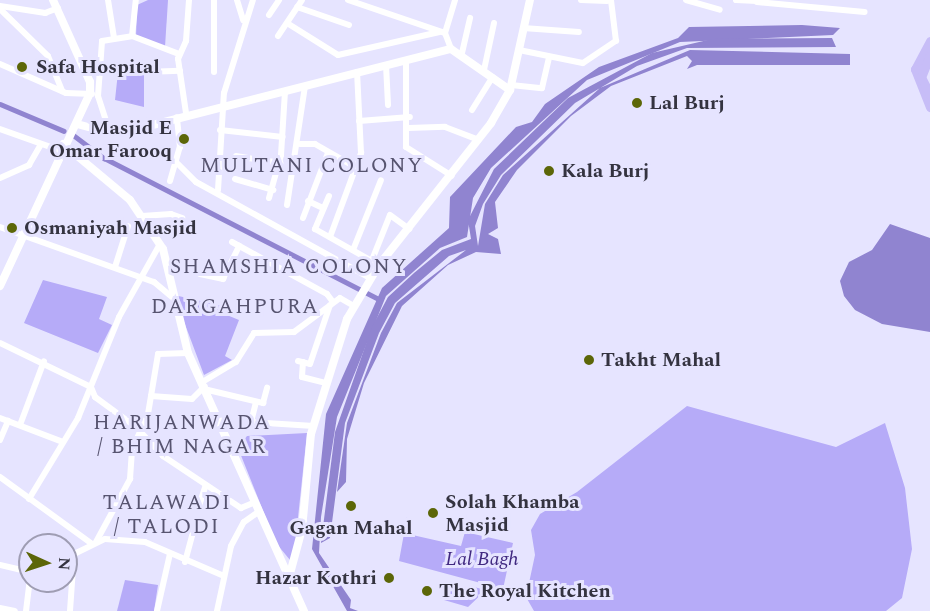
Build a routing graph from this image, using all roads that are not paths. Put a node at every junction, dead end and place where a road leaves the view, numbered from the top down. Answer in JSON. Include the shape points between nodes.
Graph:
{"nodes":[{"id":1,"x":108,"y":0,"type":"edge"},
{"id":2,"x":136,"y":0,"type":"edge"},
{"id":3,"x":189,"y":0,"type":"edge"},
{"id":4,"x":214,"y":0,"type":"edge"},
{"id":5,"x":237,"y":0,"type":"edge"},
{"id":6,"x":253,"y":0,"type":"edge"},
{"id":7,"x":279,"y":0,"type":"edge"},
{"id":8,"x":302,"y":0,"type":"edge"},
{"id":9,"x":348,"y":0,"type":"edge"},
{"id":10,"x":455,"y":0,"type":"edge"},
{"id":11,"x":530,"y":0,"type":"edge"},
{"id":12,"x":581,"y":0,"type":"edge"},
{"id":13,"x":686,"y":0,"type":"edge"},
{"id":14,"x":736,"y":0,"type":"edge"},
{"id":15,"x":609,"y":1,"type":"edge"},
{"id":16,"x":757,"y":1,"type":"edge"},
{"id":17,"x":810,"y":3,"type":"edge"},
{"id":18,"x":55,"y":4,"type":"edge"},
{"id":19,"x":0,"y":8,"type":"edge"},
{"id":20,"x":297,"y":8,"type":"junction"},
{"id":21,"x":720,"y":9,"type":"dead end"},
{"id":22,"x":865,"y":12,"type":"dead end"},
{"id":23,"x":269,"y":15,"type":"dead end"},
{"id":24,"x":470,"y":18,"type":"dead end"},
{"id":25,"x":243,"y":20,"type":"junction"},
{"id":26,"x":287,"y":23,"type":"junction"},
{"id":27,"x":494,"y":23,"type":"dead end"},
{"id":28,"x":349,"y":24,"type":"dead end"},
{"id":29,"x":523,"y":28,"type":"junction"},
{"id":30,"x":579,"y":32,"type":"dead end"},
{"id":31,"x":442,"y":33,"type":"junction"},
{"id":32,"x":132,"y":36,"type":"junction"},
{"id":33,"x":278,"y":36,"type":"dead end"},
{"id":34,"x":114,"y":37,"type":"junction"},
{"id":35,"x":930,"y":41,"type":"edge"},
{"id":36,"x":451,"y":49,"type":"junction"},
{"id":37,"x":519,"y":50,"type":"junction"},
{"id":38,"x":462,"y":53,"type":"junction"},
{"id":39,"x":179,"y":54,"type":"junction"},
{"id":40,"x":930,"y":55,"type":"edge"},
{"id":41,"x":549,"y":58,"type":"junction"},
{"id":42,"x":406,"y":60,"type":"junction"},
{"id":43,"x":0,"y":64,"type":"edge"},
{"id":44,"x":386,"y":65,"type":"junction"},
{"id":45,"x":484,"y":70,"type":"junction"},
{"id":46,"x":180,"y":71,"type":"junction"},
{"id":47,"x":145,"y":72,"type":"dead end"},
{"id":48,"x":214,"y":72,"type":"dead end"},
{"id":49,"x":357,"y":72,"type":"junction"},
{"id":50,"x":493,"y":77,"type":"junction"},
{"id":51,"x":304,"y":86,"type":"junction"},
{"id":52,"x":510,"y":87,"type":"junction"},
{"id":53,"x":62,"y":91,"type":"junction"},
{"id":54,"x":285,"y":91,"type":"junction"},
{"id":55,"x":94,"y":94,"type":"junction"},
{"id":56,"x":930,"y":95,"type":"edge"},
{"id":57,"x":223,"y":103,"type":"junction"},
{"id":58,"x":388,"y":105,"type":"dead end"},
{"id":59,"x":930,"y":107,"type":"edge"},
{"id":60,"x":472,"y":110,"type":"dead end"},
{"id":61,"x":186,"y":113,"type":"junction"},
{"id":62,"x":177,"y":116,"type":"junction"},
{"id":63,"x":410,"y":117,"type":"junction"},
{"id":64,"x":359,"y":121,"type":"junction"},
{"id":65,"x":77,"y":124,"type":"junction"},
{"id":66,"x":409,"y":128,"type":"junction"},
{"id":67,"x":0,"y":129,"type":"edge"},
{"id":68,"x":220,"y":130,"type":"junction"},
{"id":69,"x":110,"y":133,"type":"junction"},
{"id":70,"x":283,"y":137,"type":"junction"},
{"id":71,"x":479,"y":140,"type":"junction"},
{"id":72,"x":41,"y":144,"type":"junction"},
{"id":73,"x":300,"y":144,"type":"junction"},
{"id":74,"x":61,"y":147,"type":"junction"},
{"id":75,"x":328,"y":153,"type":"junction"},
{"id":76,"x":236,"y":156,"type":"dead end"},
{"id":77,"x":177,"y":163,"type":"junction"},
{"id":78,"x":280,"y":163,"type":"junction"},
{"id":79,"x":355,"y":167,"type":"junction"},
{"id":80,"x":452,"y":176,"type":"junction"},
{"id":81,"x":0,"y":178,"type":"edge"},
{"id":82,"x":235,"y":179,"type":"dead end"},
{"id":83,"x":381,"y":180,"type":"dead end"},
{"id":84,"x":170,"y":181,"type":"dead end"},
{"id":85,"x":218,"y":190,"type":"junction"},
{"id":86,"x":273,"y":190,"type":"junction"},
{"id":87,"x":329,"y":196,"type":"dead end"},
{"id":88,"x":269,"y":198,"type":"dead end"},
{"id":89,"x":308,"y":201,"type":"junction"},
{"id":90,"x":287,"y":205,"type":"dead end"},
{"id":91,"x":324,"y":208,"type":"junction"},
{"id":92,"x":142,"y":216,"type":"junction"},
{"id":93,"x":303,"y":218,"type":"dead end"},
{"id":94,"x":182,"y":219,"type":"dead end"},
{"id":95,"x":128,"y":226,"type":"dead end"},
{"id":96,"x":0,"y":227,"type":"edge"},
{"id":97,"x":409,"y":229,"type":"junction"},
{"id":98,"x":22,"y":234,"type":"junction"},
{"id":99,"x":330,"y":237,"type":"junction"},
{"id":100,"x":232,"y":242,"type":"dead end"},
{"id":101,"x":160,"y":244,"type":"junction"},
{"id":102,"x":239,"y":246,"type":"junction"},
{"id":103,"x":353,"y":250,"type":"junction"},
{"id":104,"x":375,"y":262,"type":"junction"},
{"id":105,"x":115,"y":267,"type":"junction"},
{"id":106,"x":201,"y":274,"type":"dead end"},
{"id":107,"x":370,"y":278,"type":"junction"},
{"id":108,"x":144,"y":279,"type":"junction"},
{"id":109,"x":0,"y":286,"type":"edge"},
{"id":110,"x":172,"y":297,"type":"junction"},
{"id":111,"x":331,"y":303,"type":"junction"},
{"id":112,"x":355,"y":304,"type":"junction"},
{"id":113,"x":0,"y":343,"type":"edge"},
{"id":114,"x":188,"y":353,"type":"junction"},
{"id":115,"x":44,"y":361,"type":"junction"},
{"id":116,"x":326,"y":383,"type":"junction"},
{"id":117,"x":206,"y":385,"type":"junction"},
{"id":118,"x":91,"y":387,"type":"junction"},
{"id":119,"x":267,"y":388,"type":"dead end"},
{"id":120,"x":152,"y":396,"type":"junction"},
{"id":121,"x":256,"y":402,"type":"junction"},
{"id":122,"x":0,"y":418,"type":"edge"},
{"id":123,"x":8,"y":421,"type":"junction"},
{"id":124,"x":20,"y":425,"type":"junction"},
{"id":125,"x":314,"y":426,"type":"junction"},
{"id":126,"x":142,"y":434,"type":"junction"},
{"id":127,"x":0,"y":440,"type":"edge"},
{"id":128,"x":63,"y":442,"type":"junction"},
{"id":129,"x":0,"y":477,"type":"edge"},
{"id":130,"x":206,"y":485,"type":"junction"},
{"id":131,"x":29,"y":499,"type":"junction"},
{"id":132,"x":253,"y":502,"type":"junction"},
{"id":133,"x":198,"y":509,"type":"dead end"},
{"id":134,"x":257,"y":513,"type":"junction"},
{"id":135,"x":193,"y":533,"type":"dead end"},
{"id":136,"x":93,"y":543,"type":"junction"},
{"id":137,"x":78,"y":552,"type":"edge"},
{"id":138,"x":170,"y":554,"type":"junction"},
{"id":139,"x":185,"y":562,"type":"junction"},
{"id":140,"x":0,"y":565,"type":"edge"},
{"id":141,"x":18,"y":569,"type":"edge"},
{"id":142,"x":224,"y":576,"type":"junction"},
{"id":143,"x":288,"y":581,"type":"junction"},
{"id":144,"x":28,"y":593,"type":"edge"},
{"id":145,"x":69,"y":593,"type":"edge"},
{"id":146,"x":3,"y":609,"type":"edge"},
{"id":147,"x":15,"y":611,"type":"edge"},
{"id":148,"x":26,"y":611,"type":"edge"},
{"id":149,"x":70,"y":611,"type":"edge"},
{"id":150,"x":157,"y":611,"type":"edge"},
{"id":151,"x":217,"y":611,"type":"edge"},
{"id":152,"x":304,"y":611,"type":"edge"}],
"edges":[{"from":1,"to":34,"type":"street"},
{"from":2,"to":32,"type":"street"},
{"from":3,"to":39,"type":"street","via":[[186,41]]},
{"from":4,"to":48,"type":"street"},
{"from":5,"to":25,"type":"street"},
{"from":6,"to":25,"type":"street"},
{"from":7,"to":23,"type":"street"},
{"from":8,"to":20,"type":"street"},
{"from":9,"to":31,"type":"street"},
{"from":10,"to":31,"type":"street"},
{"from":11,"to":29,"type":"street"},
{"from":12,"to":15,"type":"street"},
{"from":13,"to":21,"type":"street"},
{"from":14,"to":16,"type":"street"},
{"from":15,"to":41,"type":"street","via":[[616,41],[580,63]]},
{"from":16,"to":17,"type":"street"},
{"from":17,"to":22,"type":"street"},
{"from":18,"to":19,"type":"street","via":[[45,13]]},
{"from":18,"to":55,"type":"street"},
{"from":19,"to":53,"type":"street","via":[[48,56]]},
{"from":20,"to":26,"type":"street"},
{"from":20,"to":28,"type":"street"},
{"from":24,"to":38,"type":"street"},
{"from":25,"to":57,"type":"street"},
{"from":26,"to":31,"type":"street","via":[[338,55]]},
{"from":26,"to":33,"type":"street"},
{"from":27,"to":45,"type":"street"},
{"from":29,"to":30,"type":"street"},
{"from":29,"to":37,"type":"street"},
{"from":31,"to":36,"type":"street"},
{"from":32,"to":34,"type":"street"},
{"from":32,"to":39,"type":"street"},
{"from":34,"to":55,"type":"street","via":[[102,41]]},
{"from":35,"to":59,"type":"main road","via":[[917,58],[915,75]]},
{"from":36,"to":38,"type":"street"},
{"from":36,"to":42,"type":"street"},
{"from":37,"to":41,"type":"street"},
{"from":37,"to":52,"type":"street"},
{"from":38,"to":45,"type":"street"},
{"from":39,"to":46,"type":"street"},
{"from":40,"to":56,"type":"main road","via":[[921,77]]},
{"from":41,"to":52,"type":"street","via":[[542,88]]},
{"from":42,"to":44,"type":"street"},
{"from":42,"to":63,"type":"street"},
{"from":43,"to":53,"type":"street"},
{"from":44,"to":49,"type":"street"},
{"from":44,"to":58,"type":"street"},
{"from":45,"to":50,"type":"street"},
{"from":46,"to":47,"type":"street"},
{"from":46,"to":61,"type":"street"},
{"from":49,"to":51,"type":"street"},
{"from":49,"to":64,"type":"street"},
{"from":50,"to":52,"type":"street"},
{"from":50,"to":60,"type":"street"},
{"from":51,"to":54,"type":"street"},
{"from":51,"to":73,"type":"street"},
{"from":52,"to":71,"type":"street"},
{"from":53,"to":55,"type":"street"},
{"from":54,"to":57,"type":"street"},
{"from":54,"to":70,"type":"street"},
{"from":55,"to":65,"type":"street"},
{"from":55,"to":69,"type":"street"},
{"from":57,"to":61,"type":"street"},
{"from":57,"to":68,"type":"street"},
{"from":61,"to":62,"type":"street"},
{"from":62,"to":69,"type":"street"},
{"from":62,"to":77,"type":"street"},
{"from":63,"to":64,"type":"street"},
{"from":63,"to":66,"type":"street"},
{"from":64,"to":79,"type":"street","via":[[361,153]]},
{"from":65,"to":69,"type":"street"},
{"from":65,"to":74,"type":"street"},
{"from":66,"to":71,"type":"street","via":[[445,127]]},
{"from":66,"to":80,"type":"street","via":[[409,153]]},
{"from":67,"to":72,"type":"street"},
{"from":68,"to":70,"type":"street"},
{"from":68,"to":85,"type":"street"},
{"from":70,"to":78,"type":"street"},
{"from":71,"to":80,"type":"street"},
{"from":72,"to":74,"type":"street"},
{"from":72,"to":81,"type":"street","via":[[30,165]]},
{"from":73,"to":75,"type":"street","via":[[315,144]]},
{"from":73,"to":90,"type":"street"},
{"from":74,"to":92,"type":"street","via":[[87,160]]},
{"from":74,"to":98,"type":"street"},
{"from":75,"to":79,"type":"street"},
{"from":75,"to":89,"type":"street"},
{"from":76,"to":78,"type":"street"},
{"from":77,"to":84,"type":"street"},
{"from":77,"to":85,"type":"street","via":[[196,182]]},
{"from":78,"to":86,"type":"street"},
{"from":79,"to":99,"type":"street"},
{"from":80,"to":97,"type":"street"},
{"from":82,"to":86,"type":"street"},
{"from":83,"to":103,"type":"street"},
{"from":85,"to":107,"type":"street"},
{"from":86,"to":88,"type":"street"},
{"from":87,"to":91,"type":"street"},
{"from":89,"to":91,"type":"street"},
{"from":89,"to":93,"type":"street"},
{"from":91,"to":99,"type":"street","via":[[315,229]]},
{"from":92,"to":94,"type":"street","via":[[171,214]]},
{"from":92,"to":101,"type":"street"},
{"from":95,"to":105,"type":"street"},
{"from":96,"to":98,"type":"street"},
{"from":97,"to":104,"type":"street"},
{"from":97,"to":104,"type":"street","via":[[390,215]]},
{"from":98,"to":105,"type":"street"},
{"from":98,"to":109,"type":"street"},
{"from":99,"to":103,"type":"street"},
{"from":100,"to":102,"type":"street"},
{"from":101,"to":108,"type":"street"},
{"from":101,"to":110,"type":"street"},
{"from":102,"to":106,"type":"street","via":[[223,279]]},
{"from":102,"to":111,"type":"street","via":[[327,294]]},
{"from":103,"to":104,"type":"street"},
{"from":104,"to":107,"type":"street"},
{"from":105,"to":108,"type":"street"},
{"from":107,"to":112,"type":"street"},
{"from":108,"to":110,"type":"street"},
{"from":108,"to":118,"type":"street","via":[[119,317]]},
{"from":110,"to":114,"type":"street"},
{"from":111,"to":112,"type":"street","via":[[340,298]]},
{"from":111,"to":116,"type":"street","via":[[310,364],[301,362],[302,377]]},
{"from":111,"to":117,"type":"street","via":[[294,332],[254,333],[236,362]]},
{"from":112,"to":116,"type":"street"},
{"from":113,"to":115,"type":"street"},
{"from":114,"to":117,"type":"street"},
{"from":114,"to":120,"type":"street","via":[[158,354]]},
{"from":115,"to":118,"type":"street"},
{"from":115,"to":124,"type":"street"},
{"from":116,"to":125,"type":"street"},
{"from":117,"to":120,"type":"street","via":[[192,399]]},
{"from":117,"to":121,"type":"street"},
{"from":117,"to":132,"type":"street"},
{"from":118,"to":126,"type":"street","via":[[95,397]]},
{"from":118,"to":128,"type":"street"},
{"from":119,"to":121,"type":"street","via":[[263,403]]},
{"from":120,"to":126,"type":"street"},
{"from":121,"to":125,"type":"street","via":[[251,422]]},
{"from":122,"to":123,"type":"street"},
{"from":123,"to":124,"type":"street"},
{"from":123,"to":127,"type":"street"},
{"from":124,"to":128,"type":"street"},
{"from":125,"to":143,"type":"street","via":[[302,529]]},
{"from":126,"to":130,"type":"street","via":[[163,456]]},
{"from":126,"to":136,"type":"street","via":[[132,450],[121,499]]},
{"from":128,"to":131,"type":"street"},
{"from":129,"to":131,"type":"street","via":[[29,493]]},
{"from":130,"to":132,"type":"street","via":[[241,508]]},
{"from":130,"to":133,"type":"street"},
{"from":131,"to":136,"type":"street"},
{"from":132,"to":134,"type":"street"},
{"from":134,"to":142,"type":"street","via":[[244,522],[231,546]]},
{"from":134,"to":143,"type":"street"},
{"from":135,"to":139,"type":"street"},
{"from":136,"to":137,"type":"street"},
{"from":136,"to":138,"type":"street","via":[[145,542]]},
{"from":138,"to":139,"type":"street"},
{"from":138,"to":150,"type":"street"},
{"from":139,"to":142,"type":"street"},
{"from":140,"to":141,"type":"street"},
{"from":142,"to":151,"type":"street"},
{"from":143,"to":152,"type":"street"},
{"from":144,"to":148,"type":"street"},
{"from":145,"to":149,"type":"street"},
{"from":146,"to":147,"type":"street"}]}
